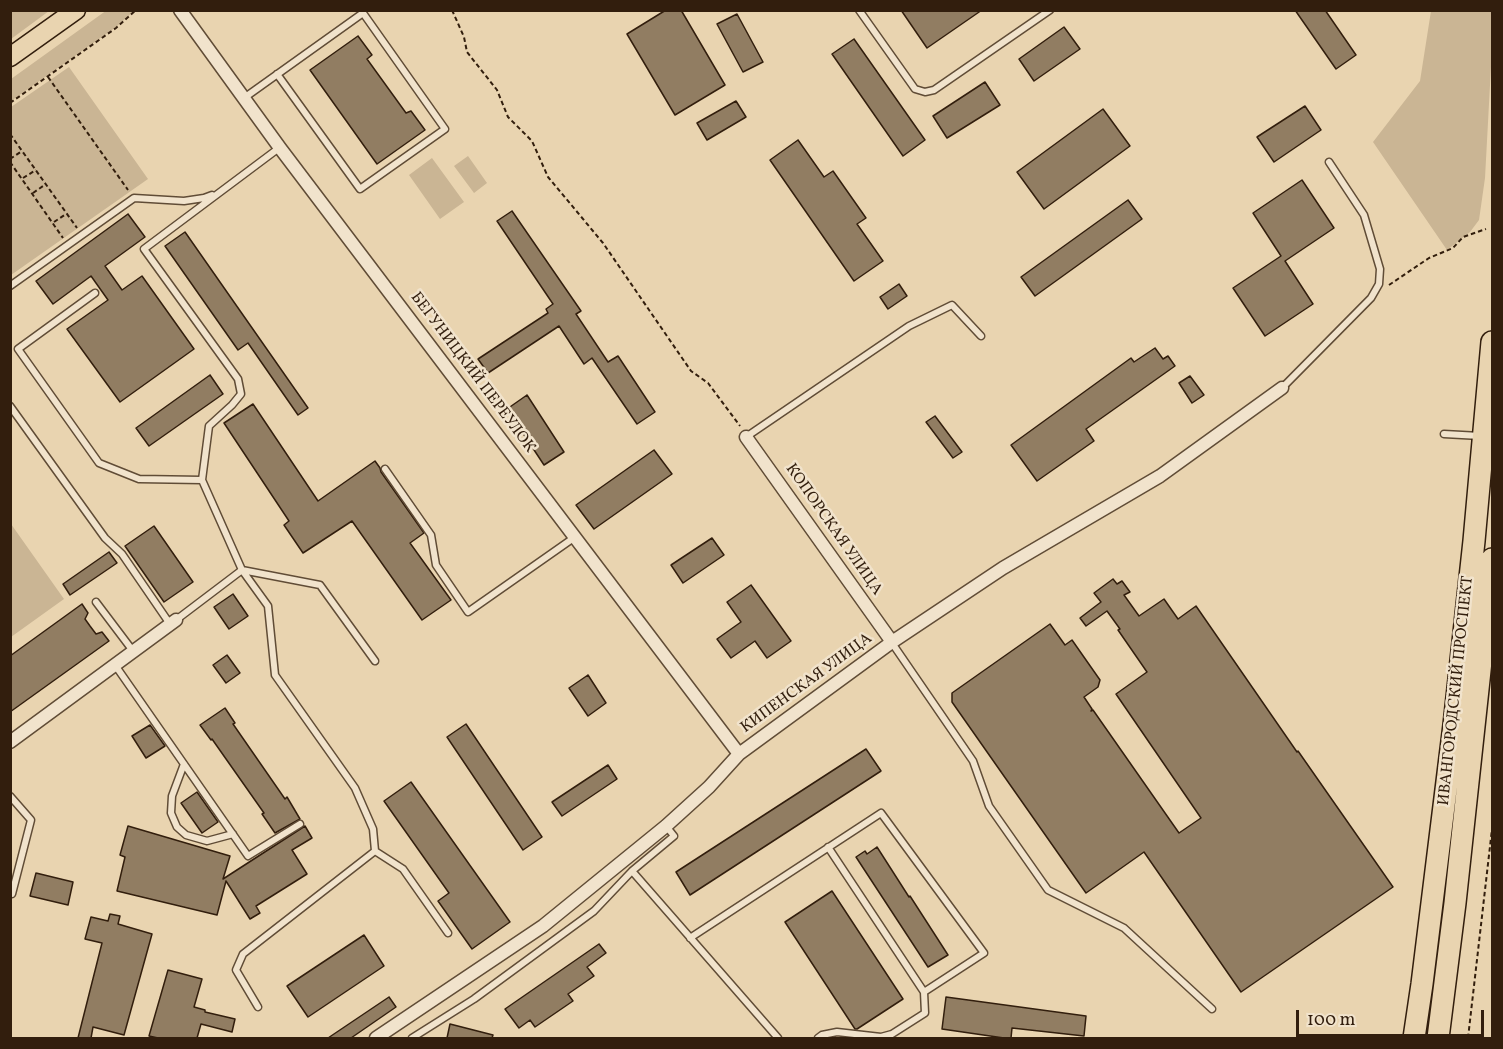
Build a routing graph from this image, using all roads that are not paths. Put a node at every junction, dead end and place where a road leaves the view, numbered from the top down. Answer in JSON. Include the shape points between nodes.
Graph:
{"nodes":[{"id":1,"x":76,"y":10,"type":"edge"},
{"id":2,"x":180,"y":10,"type":"edge"},
{"id":3,"x":859,"y":10,"type":"edge"},
{"id":4,"x":1050,"y":10,"type":"edge"},
{"id":5,"x":10,"y":57,"type":"edge"},
{"id":6,"x":278,"y":74,"type":"junction"},
{"id":7,"x":244,"y":98,"type":"junction"},
{"id":8,"x":280,"y":148,"type":"junction"},
{"id":9,"x":1329,"y":162,"type":"dead end"},
{"id":10,"x":220,"y":192,"type":"junction"},
{"id":11,"x":10,"y":286,"type":"edge"},
{"id":12,"x":96,"y":293,"type":"dead end"},
{"id":13,"x":981,"y":336,"type":"dead end"},
{"id":14,"x":1492,"y":342,"type":"edge"},
{"id":15,"x":1282,"y":388,"type":"joint"},
{"id":16,"x":10,"y":406,"type":"edge"},
{"id":17,"x":1444,"y":434,"type":"dead end"},
{"id":18,"x":1484,"y":436,"type":"junction"},
{"id":19,"x":746,"y":437,"type":"joint"},
{"id":20,"x":385,"y":469,"type":"dead end"},
{"id":21,"x":202,"y":480,"type":"junction"},
{"id":22,"x":575,"y":537,"type":"junction"},
{"id":23,"x":1492,"y":559,"type":"edge"},
{"id":24,"x":242,"y":570,"type":"junction"},
{"id":25,"x":96,"y":602,"type":"dead end"},
{"id":26,"x":173,"y":622,"type":"junction"},
{"id":27,"x":892,"y":642,"type":"junction"},
{"id":28,"x":133,"y":651,"type":"junction"},
{"id":29,"x":375,"y":661,"type":"dead end"},
{"id":30,"x":115,"y":665,"type":"junction"},
{"id":31,"x":10,"y":742,"type":"edge"},
{"id":32,"x":739,"y":754,"type":"junction"},
{"id":33,"x":184,"y":764,"type":"junction"},
{"id":34,"x":10,"y":796,"type":"edge"},
{"id":35,"x":300,"y":824,"type":"dead end"},
{"id":36,"x":666,"y":826,"type":"junction"},
{"id":37,"x":233,"y":834,"type":"junction"},
{"id":38,"x":828,"y":847,"type":"junction"},
{"id":39,"x":375,"y":851,"type":"junction"},
{"id":40,"x":632,"y":871,"type":"junction"},
{"id":41,"x":12,"y":894,"type":"dead end"},
{"id":42,"x":448,"y":933,"type":"dead end"},
{"id":43,"x":690,"y":938,"type":"junction"},
{"id":44,"x":924,"y":992,"type":"junction"},
{"id":45,"x":258,"y":1007,"type":"dead end"},
{"id":46,"x":1212,"y":1009,"type":"dead end"},
{"id":47,"x":376,"y":1038,"type":"edge"},
{"id":48,"x":412,"y":1038,"type":"edge"},
{"id":49,"x":778,"y":1038,"type":"edge"},
{"id":50,"x":818,"y":1038,"type":"edge"},
{"id":51,"x":1414,"y":1038,"type":"edge"},
{"id":52,"x":1438,"y":1038,"type":"edge"}],
"edges":[{"from":1,"to":5,"type":"main road"},
{"from":2,"to":7,"type":"street","name":"БЕГУНИЦКИЙ ПЕРЕУЛОК"},
{"from":3,"to":4,"type":"lane","via":[[915,89],[925,92],[934,90]]},
{"from":6,"to":6,"type":"lane","via":[[363,13],[446,129],[360,189]]},
{"from":6,"to":7,"type":"lane"},
{"from":7,"to":8,"type":"street","name":"БЕГУНИЦКИЙ ПЕРЕУЛОК"},
{"from":8,"to":10,"type":"lane"},
{"from":8,"to":22,"type":"street","name":"БЕГУНИЦКИЙ ПЕРЕУЛОК"},
{"from":9,"to":15,"type":"lane","via":[[1364,215],[1380,269],[1379,284],[1371,298]]},
{"from":10,"to":11,"type":"lane","via":[[184,201],[134,198]]},
{"from":10,"to":21,"type":"lane","via":[[144,249],[238,379],[241,394],[209,426]]},
{"from":12,"to":21,"type":"lane","via":[[18,349],[99,463],[138,479]]},
{"from":13,"to":19,"type":"lane","via":[[952,305],[909,326]]},
{"from":14,"to":18,"type":"highway","name":"ИВАНГОРОДСКИЙ ПРОСПЕКТ"},
{"from":15,"to":27,"type":"street","name":"КИПЕНСКАЯ УЛИЦА","via":[[1160,476],[1003,568]]},
{"from":16,"to":26,"type":"lane","via":[[105,538],[122,554]]},
{"from":17,"to":18,"type":"lane"},
{"from":18,"to":51,"type":"highway","name":"ИВАНГОРОДСКИЙ ПРОСПЕКТ","via":[[1454,725]]},
{"from":19,"to":27,"type":"street","name":"КОПОРСКАЯ УЛИЦА"},
{"from":20,"to":22,"type":"lane","via":[[431,535],[436,565],[468,612]]},
{"from":21,"to":24,"type":"lane"},
{"from":22,"to":32,"type":"street","name":"БЕГУНИЦКИЙ ПЕРЕУЛОК"},
{"from":23,"to":52,"type":"highway","name":"ИВАНГОРОДСКИЙ ПРОСПЕКТ"},
{"from":24,"to":26,"type":"lane"},
{"from":24,"to":29,"type":"lane","via":[[320,585]]},
{"from":24,"to":39,"type":"lane","via":[[268,606],[275,675],[355,788],[373,829]]},
{"from":25,"to":28,"type":"lane"},
{"from":26,"to":28,"type":"street"},
{"from":27,"to":32,"type":"street","name":"КИПЕНСКАЯ УЛИЦА"},
{"from":27,"to":46,"type":"lane","via":[[973,760],[989,806],[1047,890],[1124,928]]},
{"from":28,"to":30,"type":"street"},
{"from":30,"to":31,"type":"street"},
{"from":30,"to":33,"type":"lane"},
{"from":32,"to":36,"type":"street","name":"КИПЕНСКАЯ УЛИЦА"},
{"from":33,"to":37,"type":"lane"},
{"from":33,"to":37,"type":"lane","via":[[172,796],[171,813],[177,827],[186,835],[207,841]]},
{"from":34,"to":41,"type":"lane","via":[[31,820]]},
{"from":35,"to":37,"type":"lane","via":[[248,856]]},
{"from":36,"to":40,"type":"lane","via":[[674,836]]},
{"from":36,"to":47,"type":"street","name":"КИПЕНСКАЯ УЛИЦА","via":[[543,926]]},
{"from":38,"to":43,"type":"lane"},
{"from":38,"to":44,"type":"lane"},
{"from":38,"to":44,"type":"lane","via":[[881,813],[984,953]]},
{"from":39,"to":42,"type":"lane","via":[[403,869]]},
{"from":39,"to":45,"type":"lane","via":[[243,954],[236,970]]},
{"from":40,"to":43,"type":"lane"},
{"from":40,"to":48,"type":"lane","via":[[594,911],[474,999]]},
{"from":43,"to":49,"type":"lane"},
{"from":44,"to":50,"type":"lane","via":[[925,1013],[892,1034],[881,1037],[837,1032]]}]}
